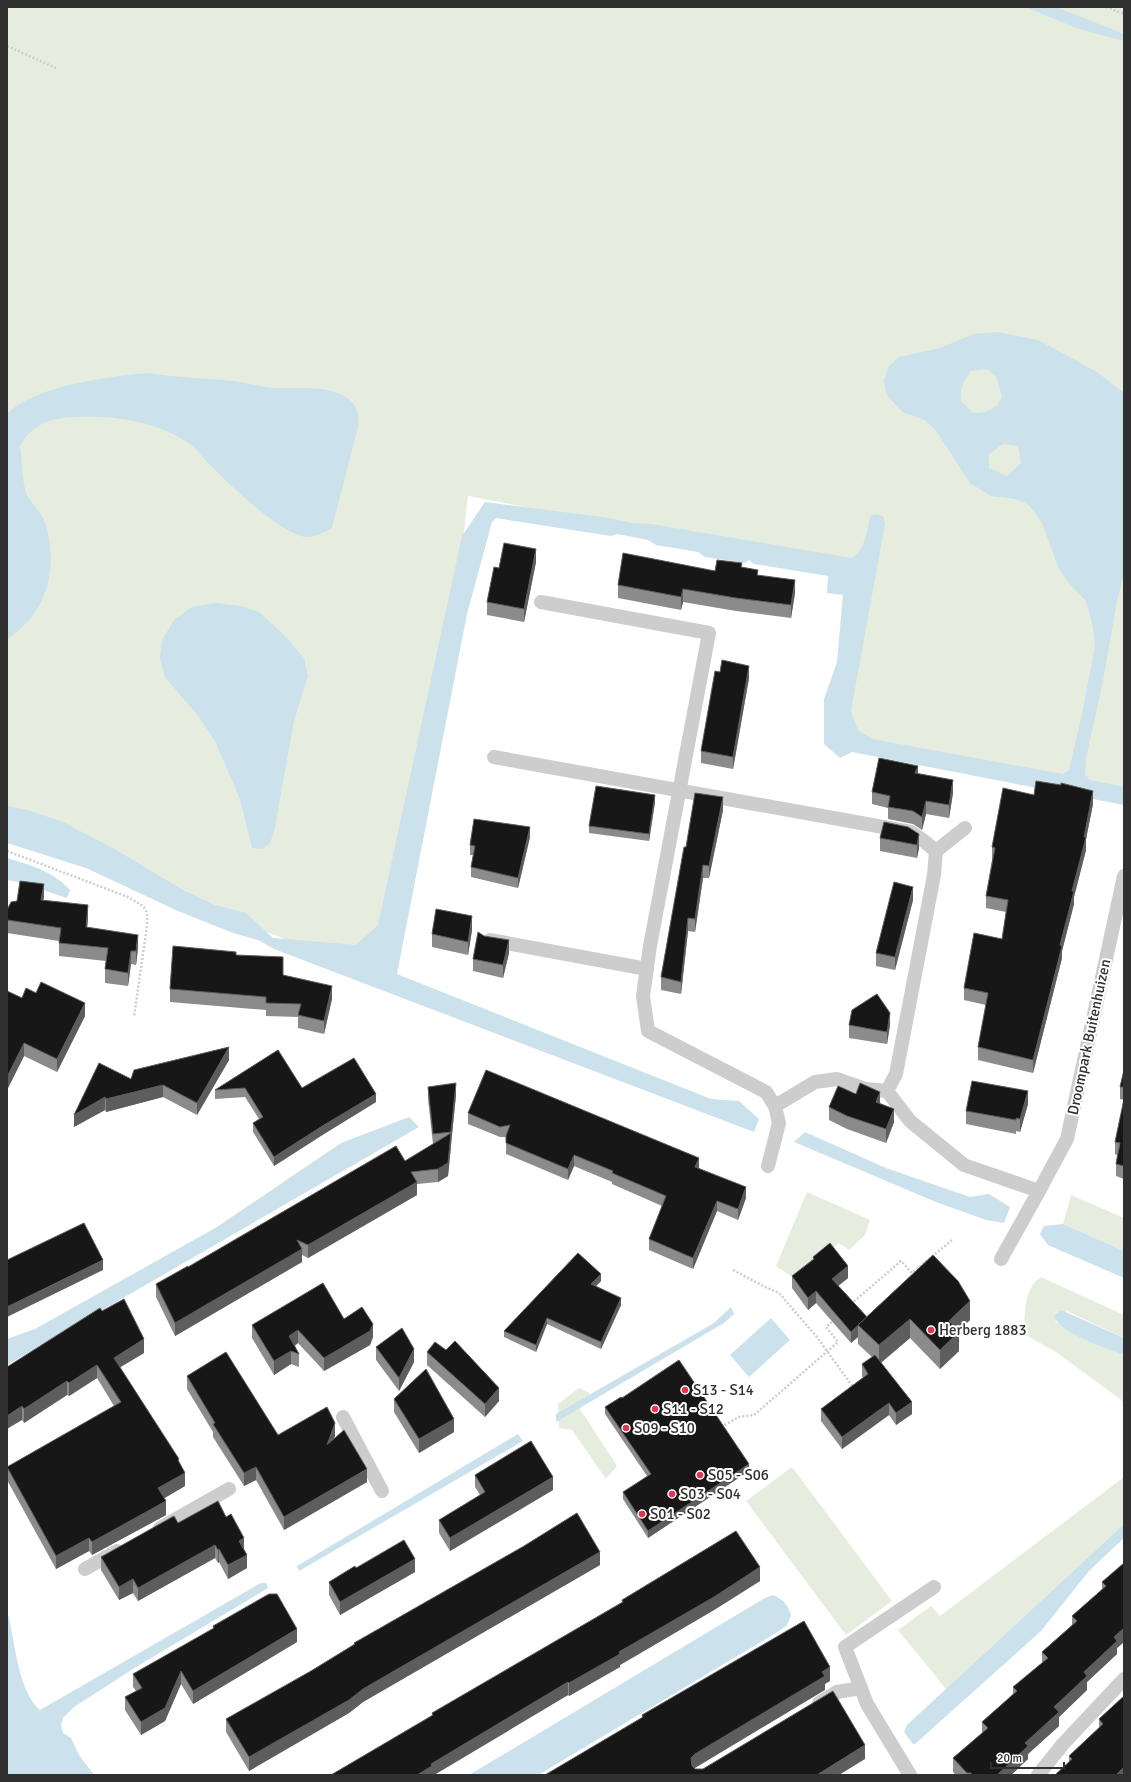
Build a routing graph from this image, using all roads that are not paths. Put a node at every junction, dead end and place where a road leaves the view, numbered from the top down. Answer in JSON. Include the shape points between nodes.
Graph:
{"nodes":[{"id":1,"x":541,"y":602,"type":"dead end"},
{"id":2,"x":494,"y":757,"type":"dead end"},
{"id":3,"x":679,"y":791,"type":"junction"},
{"id":4,"x":965,"y":828,"type":"dead end"},
{"id":5,"x":936,"y":851,"type":"junction"},
{"id":6,"x":1124,"y":876,"type":"edge"},
{"id":7,"x":486,"y":940,"type":"edge"},
{"id":8,"x":647,"y":969,"type":"junction"},
{"id":9,"x":887,"y":1091,"type":"junction"},
{"id":10,"x":775,"y":1106,"type":"junction"},
{"id":11,"x":768,"y":1166,"type":"dead end"},
{"id":12,"x":1039,"y":1191,"type":"junction"},
{"id":13,"x":1001,"y":1259,"type":"dead end"},
{"id":14,"x":343,"y":1417,"type":"dead end"},
{"id":15,"x":229,"y":1489,"type":"dead end"},
{"id":16,"x":382,"y":1491,"type":"dead end"},
{"id":17,"x":147,"y":1535,"type":"edge"},
{"id":18,"x":126,"y":1546,"type":"edge"},
{"id":19,"x":85,"y":1569,"type":"dead end"},
{"id":20,"x":934,"y":1587,"type":"dead end"},
{"id":21,"x":1124,"y":1679,"type":"edge"},
{"id":22,"x":861,"y":1688,"type":"junction"},
{"id":23,"x":804,"y":1712,"type":"edge"},
{"id":24,"x":910,"y":1775,"type":"edge"},
{"id":25,"x":1038,"y":1775,"type":"edge"}],
"edges":[{"from":1,"to":3,"type":"lane","via":[[709,633]]},
{"from":2,"to":3,"type":"lane"},
{"from":3,"to":5,"type":"lane","via":[[911,832]]},
{"from":3,"to":8,"type":"lane"},
{"from":4,"to":5,"type":"lane"},
{"from":5,"to":9,"type":"lane","via":[[934,875],[896,1074]]},
{"from":6,"to":12,"type":"lane","name":"Droompark Buitenhuizen","via":[[1067,1139]]},
{"from":7,"to":8,"type":"lane"},
{"from":8,"to":10,"type":"lane","via":[[643,996],[648,1031],[766,1092]]},
{"from":9,"to":10,"type":"lane","via":[[837,1079],[815,1082]]},
{"from":9,"to":12,"type":"lane","via":[[910,1121],[964,1165]]},
{"from":10,"to":11,"type":"lane","via":[[780,1124]]},
{"from":12,"to":13,"type":"lane","name":"Droompark Buitenhuizen"},
{"from":14,"to":16,"type":"lane"},
{"from":15,"to":17,"type":"lane"},
{"from":18,"to":19,"type":"lane"},
{"from":20,"to":22,"type":"lane","via":[[845,1647]]},
{"from":21,"to":25,"type":"lane","via":[[1063,1744]]},
{"from":22,"to":23,"type":"lane","via":[[837,1692]]},
{"from":22,"to":24,"type":"lane","via":[[867,1704]]}]}
